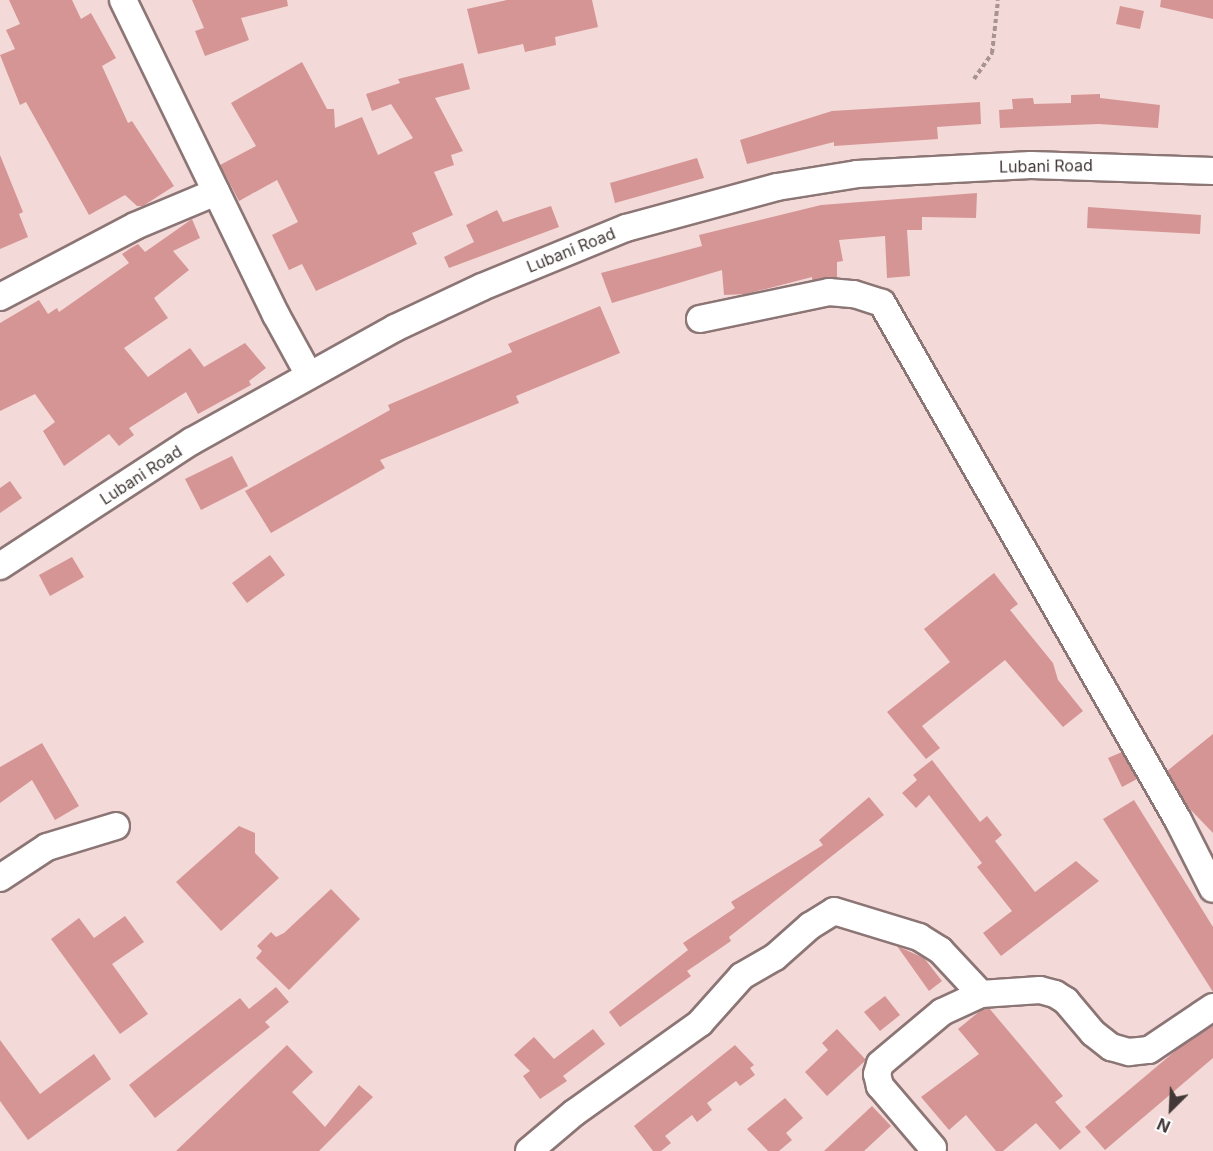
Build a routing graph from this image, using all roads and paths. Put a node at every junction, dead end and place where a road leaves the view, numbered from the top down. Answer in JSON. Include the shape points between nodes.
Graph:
{"nodes":[{"id":1,"x":123,"y":0,"type":"edge"},
{"id":2,"x":998,"y":0,"type":"edge"},
{"id":3,"x":974,"y":79,"type":"dead end"},
{"id":4,"x":1213,"y":171,"type":"edge"},
{"id":5,"x":216,"y":192,"type":"junction"},
{"id":6,"x":0,"y":297,"type":"edge"},
{"id":7,"x":699,"y":319,"type":"dead end"},
{"id":8,"x":309,"y":375,"type":"junction"},
{"id":9,"x":0,"y":566,"type":"edge"},
{"id":10,"x":116,"y":826,"type":"dead end"},
{"id":11,"x":0,"y":878,"type":"edge"},
{"id":12,"x":1213,"y":889,"type":"edge"},
{"id":13,"x":981,"y":994,"type":"junction"},
{"id":14,"x":1213,"y":1007,"type":"edge"},
{"id":15,"x":933,"y":1148,"type":"dead end"},
{"id":16,"x":529,"y":1151,"type":"edge"}],
"edges":[{"from":1,"to":5,"type":"street"},
{"from":2,"to":3,"type":"path","via":[[992,53]]},
{"from":4,"to":8,"type":"street","name":"Lubani Road","via":[[1031,165],[857,174],[777,187],[702,204],[569,249],[395,328]]},
{"from":5,"to":6,"type":"street","via":[[135,226]]},
{"from":5,"to":8,"type":"street"},
{"from":7,"to":12,"type":"street","via":[[829,292],[854,294],[882,303],[1178,820]]},
{"from":8,"to":9,"type":"street","name":"Lubani Road","via":[[192,441]]},
{"from":10,"to":11,"type":"street","via":[[47,847]]},
{"from":13,"to":14,"type":"street","via":[[1040,990],[1055,994],[1066,1000],[1093,1033],[1111,1047],[1130,1052],[1149,1050]]},
{"from":13,"to":15,"type":"street","via":[[942,1012],[880,1064],[880,1086]]},
{"from":13,"to":16,"type":"street","via":[[939,950],[919,938],[834,911],[742,976],[700,1023]]}]}
